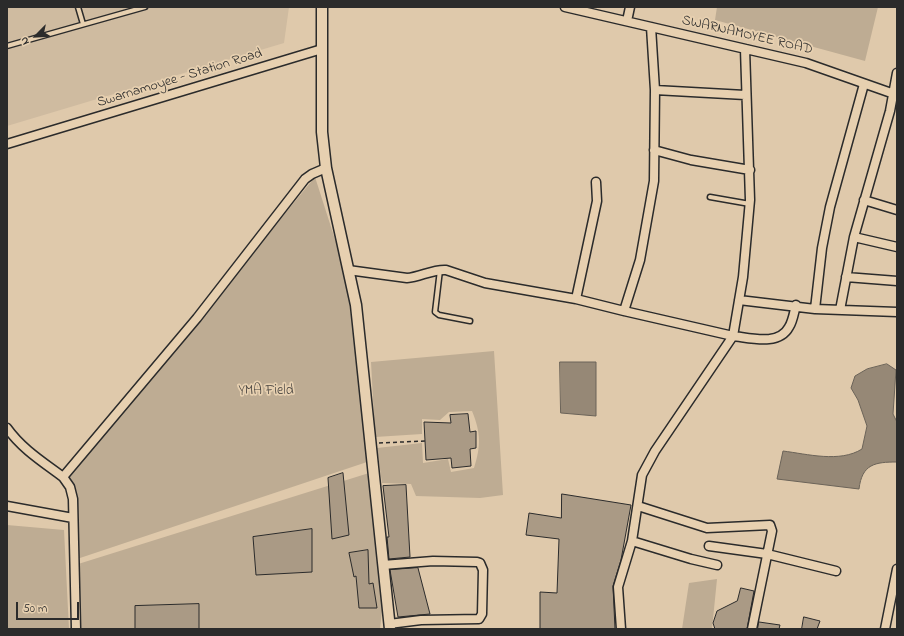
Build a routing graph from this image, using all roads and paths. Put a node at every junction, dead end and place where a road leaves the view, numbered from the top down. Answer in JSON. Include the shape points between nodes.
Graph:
{"nodes":[{"id":1,"x":78,"y":7,"type":"edge"},
{"id":2,"x":145,"y":7,"type":"edge"},
{"id":3,"x":322,"y":7,"type":"edge"},
{"id":4,"x":564,"y":7,"type":"edge"},
{"id":5,"x":630,"y":7,"type":"edge"},
{"id":6,"x":627,"y":21,"type":"junction"},
{"id":7,"x":83,"y":24,"type":"junction"},
{"id":8,"x":651,"y":27,"type":"junction"},
{"id":9,"x":7,"y":46,"type":"edge"},
{"id":10,"x":322,"y":49,"type":"junction"},
{"id":11,"x":745,"y":49,"type":"junction"},
{"id":12,"x":897,"y":73,"type":"edge"},
{"id":13,"x":864,"y":84,"type":"junction"},
{"id":14,"x":655,"y":90,"type":"junction"},
{"id":15,"x":745,"y":95,"type":"junction"},
{"id":16,"x":895,"y":95,"type":"edge"},
{"id":17,"x":7,"y":144,"type":"edge"},
{"id":18,"x":654,"y":150,"type":"junction"},
{"id":19,"x":326,"y":168,"type":"junction"},
{"id":20,"x":750,"y":170,"type":"junction"},
{"id":21,"x":596,"y":182,"type":"dead end"},
{"id":22,"x":710,"y":197,"type":"dead end"},
{"id":23,"x":864,"y":200,"type":"junction"},
{"id":24,"x":750,"y":204,"type":"junction"},
{"id":25,"x":897,"y":210,"type":"edge"},
{"id":26,"x":854,"y":237,"type":"junction"},
{"id":27,"x":897,"y":247,"type":"edge"},
{"id":28,"x":348,"y":270,"type":"junction"},
{"id":29,"x":440,"y":270,"type":"junction"},
{"id":30,"x":846,"y":278,"type":"junction"},
{"id":31,"x":897,"y":281,"type":"edge"},
{"id":32,"x":576,"y":299,"type":"junction"},
{"id":33,"x":739,"y":300,"type":"junction"},
{"id":34,"x":796,"y":306,"type":"junction"},
{"id":35,"x":815,"y":309,"type":"junction"},
{"id":36,"x":840,"y":310,"type":"junction"},
{"id":37,"x":624,"y":311,"type":"junction"},
{"id":38,"x":897,"y":312,"type":"edge"},
{"id":39,"x":470,"y":321,"type":"dead end"},
{"id":40,"x":733,"y":336,"type":"junction"},
{"id":41,"x":7,"y":428,"type":"edge"},
{"id":42,"x":425,"y":440,"type":"dead end"},
{"id":43,"x":371,"y":444,"type":"junction"},
{"id":44,"x":63,"y":477,"type":"junction"},
{"id":45,"x":7,"y":506,"type":"edge"},
{"id":46,"x":638,"y":506,"type":"junction"},
{"id":47,"x":73,"y":518,"type":"junction"},
{"id":48,"x":632,"y":541,"type":"junction"},
{"id":49,"x":709,"y":546,"type":"dead end"},
{"id":50,"x":767,"y":554,"type":"junction"},
{"id":51,"x":383,"y":565,"type":"junction"},
{"id":52,"x":717,"y":566,"type":"dead end"},
{"id":53,"x":897,"y":570,"type":"edge"},
{"id":54,"x":836,"y":571,"type":"dead end"},
{"id":55,"x":389,"y":626,"type":"edge"},
{"id":56,"x":76,"y":629,"type":"edge"},
{"id":57,"x":620,"y":629,"type":"edge"},
{"id":58,"x":752,"y":629,"type":"edge"},
{"id":59,"x":885,"y":629,"type":"edge"}],
"edges":[{"from":1,"to":7,"type":"lane"},
{"from":2,"to":7,"type":"lane"},
{"from":3,"to":10,"type":"street"},
{"from":4,"to":6,"type":"street","name":"SWARNAMOYEE ROAD"},
{"from":5,"to":6,"type":"street"},
{"from":6,"to":8,"type":"street","name":"SWARNAMOYEE ROAD"},
{"from":7,"to":9,"type":"lane"},
{"from":8,"to":11,"type":"street","name":"SWARNAMOYEE ROAD"},
{"from":8,"to":14,"type":"street"},
{"from":10,"to":17,"type":"street","name":"Swarnamoyee - Station Road"},
{"from":10,"to":19,"type":"street","via":[[322,132]]},
{"from":11,"to":13,"type":"street","name":"SWARNAMOYEE ROAD","via":[[806,63]]},
{"from":11,"to":15,"type":"street"},
{"from":12,"to":16,"type":"street"},
{"from":13,"to":16,"type":"street","name":"SWARNAMOYEE ROAD"},
{"from":13,"to":35,"type":"street","via":[[829,214]]},
{"from":14,"to":15,"type":"street"},
{"from":14,"to":18,"type":"street"},
{"from":15,"to":20,"type":"street"},
{"from":16,"to":23,"type":"street"},
{"from":18,"to":20,"type":"street","via":[[691,160]]},
{"from":18,"to":37,"type":"street","via":[[651,204],[640,260]]},
{"from":19,"to":28,"type":"street"},
{"from":19,"to":44,"type":"street","via":[[305,179],[197,318]]},
{"from":20,"to":24,"type":"street"},
{"from":21,"to":32,"type":"street","via":[[597,201]]},
{"from":22,"to":24,"type":"lane"},
{"from":23,"to":25,"type":"street"},
{"from":23,"to":26,"type":"street"},
{"from":24,"to":33,"type":"street"},
{"from":26,"to":27,"type":"street"},
{"from":26,"to":30,"type":"street"},
{"from":28,"to":29,"type":"street","via":[[407,278]]},
{"from":28,"to":43,"type":"street","via":[[356,305]]},
{"from":29,"to":32,"type":"street","via":[[485,283]]},
{"from":29,"to":39,"type":"lane","via":[[435,312]]},
{"from":30,"to":31,"type":"street"},
{"from":30,"to":36,"type":"street"},
{"from":32,"to":37,"type":"street"},
{"from":33,"to":34,"type":"street"},
{"from":33,"to":40,"type":"street"},
{"from":34,"to":35,"type":"street"},
{"from":34,"to":40,"type":"street","via":[[790,326],[780,336],[773,339]]},
{"from":35,"to":36,"type":"street"},
{"from":36,"to":38,"type":"street"},
{"from":37,"to":40,"type":"street"},
{"from":40,"to":46,"type":"street","via":[[646,466],[639,487]]},
{"from":41,"to":44,"type":"street","via":[[17,441]]},
{"from":42,"to":43,"type":"path"},
{"from":43,"to":51,"type":"street"},
{"from":44,"to":47,"type":"street","via":[[72,493]]},
{"from":45,"to":47,"type":"street"},
{"from":46,"to":48,"type":"street"},
{"from":46,"to":50,"type":"street","via":[[707,528],[770,525],[772,531]]},
{"from":47,"to":56,"type":"street"},
{"from":48,"to":52,"type":"street"},
{"from":48,"to":57,"type":"street","via":[[618,587]]},
{"from":49,"to":50,"type":"street"},
{"from":50,"to":54,"type":"street"},
{"from":50,"to":58,"type":"street"},
{"from":51,"to":55,"type":"street"},
{"from":51,"to":55,"type":"street","via":[[433,561],[477,562],[483,570],[482,607],[479,619]]},
{"from":53,"to":59,"type":"street"}]}
